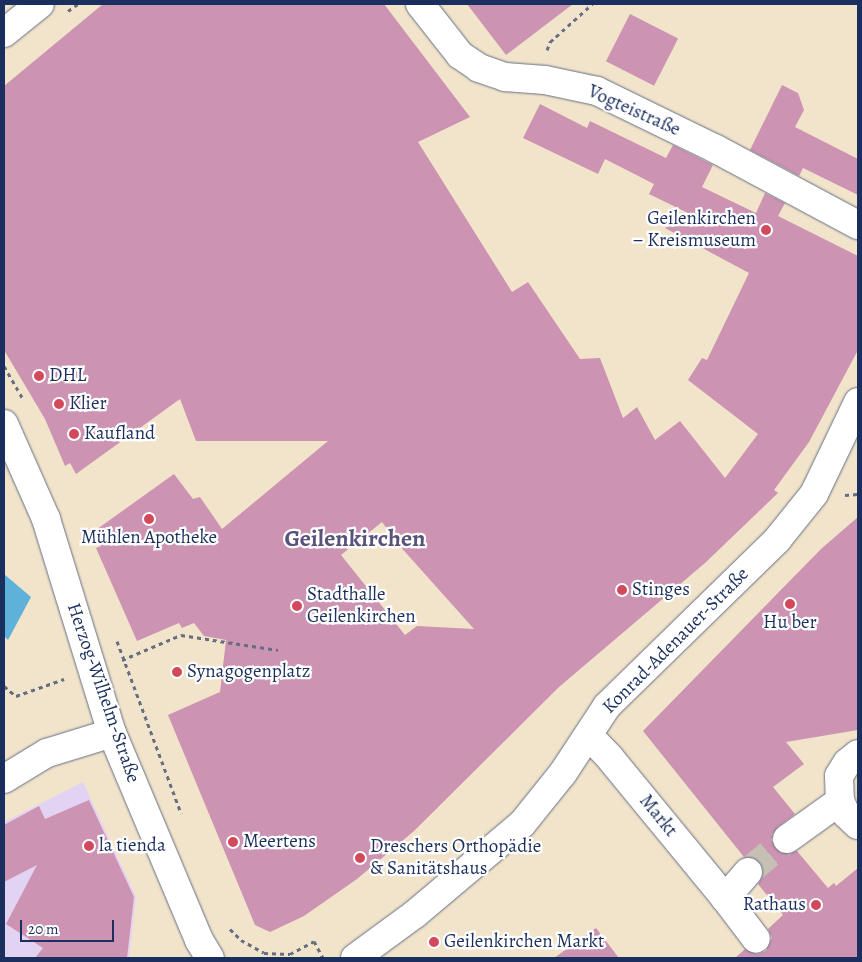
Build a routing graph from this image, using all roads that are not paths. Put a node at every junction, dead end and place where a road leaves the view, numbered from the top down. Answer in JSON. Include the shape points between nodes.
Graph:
{"nodes":[{"id":1,"x":40,"y":4,"type":"edge"},
{"id":2,"x":420,"y":4,"type":"edge"},
{"id":3,"x":4,"y":33,"type":"edge"},
{"id":4,"x":858,"y":225,"type":"edge"},
{"id":5,"x":858,"y":402,"type":"edge"},
{"id":6,"x":4,"y":424,"type":"edge"},
{"id":7,"x":849,"y":441,"type":"edge"},
{"id":8,"x":112,"y":733,"type":"junction"},
{"id":9,"x":589,"y":736,"type":"junction"},
{"id":10,"x":858,"y":754,"type":"edge"},
{"id":11,"x":4,"y":778,"type":"edge"},
{"id":12,"x":840,"y":801,"type":"junction"},
{"id":13,"x":858,"y":825,"type":"edge"},
{"id":14,"x":787,"y":839,"type":"tunnel mouth"},
{"id":15,"x":748,"y":872,"type":"tunnel mouth"},
{"id":16,"x":725,"y":898,"type":"junction"},
{"id":17,"x":756,"y":939,"type":"dead end"},
{"id":18,"x":210,"y":958,"type":"edge"},
{"id":19,"x":355,"y":958,"type":"edge"}],
"edges":[{"from":1,"to":3,"type":"street"},
{"from":2,"to":4,"type":"street","name":"Vogteistraße","via":[[460,55],[479,68],[505,77],[545,80],[597,91],[716,149]]},
{"from":5,"to":7,"type":"street","name":"Konrad-Adenauer-Straße"},
{"from":6,"to":8,"type":"street","name":"Herzog-Wilhelm-Straße","via":[[46,519]]},
{"from":7,"to":9,"type":"street","name":"Konrad-Adenauer-Straße","via":[[814,494],[777,540],[608,706]]},
{"from":8,"to":11,"type":"street","via":[[47,753]]},
{"from":8,"to":18,"type":"street","name":"Herzog-Wilhelm-Straße","via":[[199,940]]},
{"from":9,"to":16,"type":"street","name":"Markt"},
{"from":9,"to":19,"type":"street","name":"Konrad-Adenauer-Straße","via":[[522,824],[416,914]]},
{"from":10,"to":12,"type":"street","via":[[839,776]]},
{"from":12,"to":13,"type":"street","via":[[846,814]]},
{"from":12,"to":14,"type":"street"},
{"from":15,"to":16,"type":"street"},
{"from":16,"to":17,"type":"street","name":"Markt"}]}
